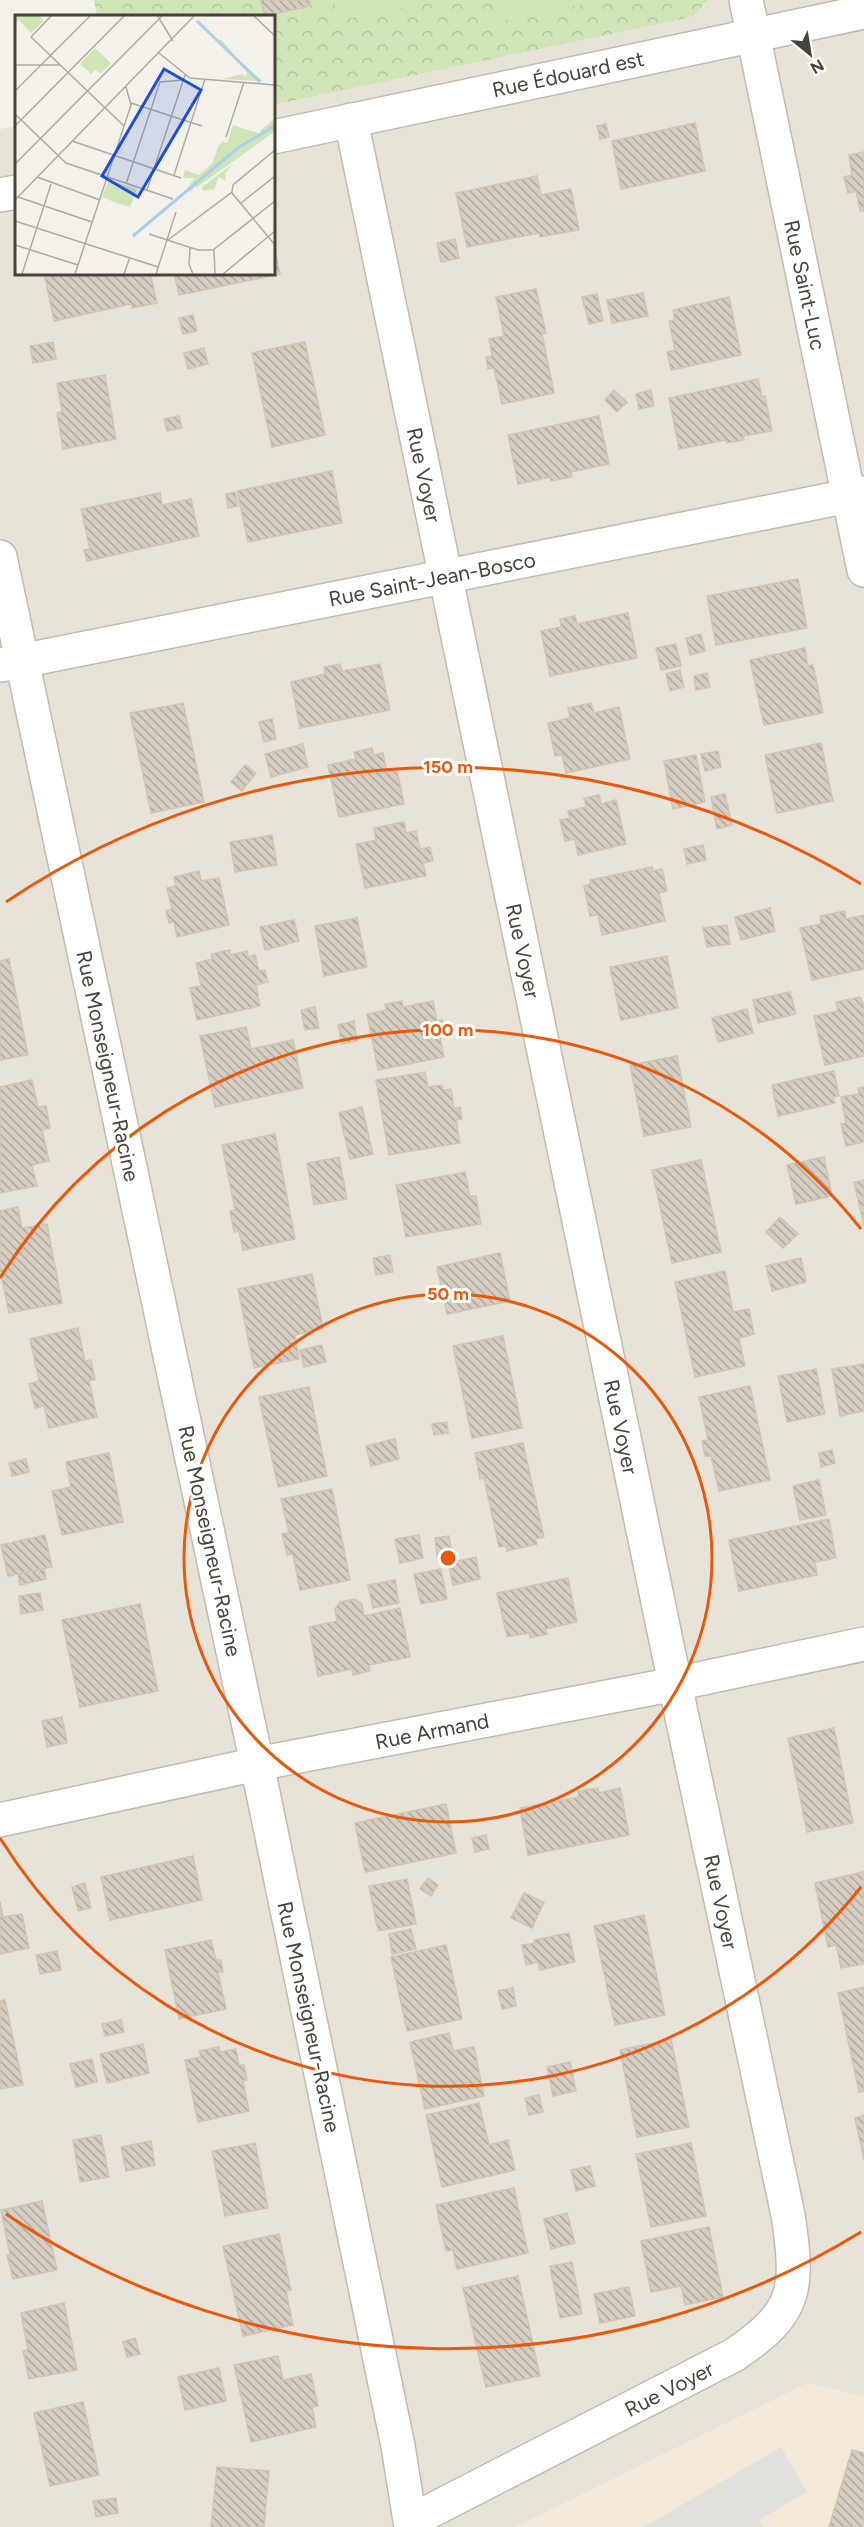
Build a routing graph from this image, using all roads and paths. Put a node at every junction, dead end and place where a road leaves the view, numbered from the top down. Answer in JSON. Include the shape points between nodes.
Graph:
{"nodes":[{"id":1,"x":746,"y":0,"type":"edge"},
{"id":2,"x":864,"y":12,"type":"edge"},
{"id":3,"x":753,"y":34,"type":"junction"},
{"id":4,"x":351,"y":120,"type":"junction"},
{"id":5,"x":274,"y":137,"type":"edge"},
{"id":6,"x":15,"y":192,"type":"edge"},
{"id":7,"x":0,"y":195,"type":"edge"},
{"id":8,"x":856,"y":494,"type":"edge"},
{"id":9,"x":0,"y":557,"type":"edge"},
{"id":10,"x":864,"y":570,"type":"edge"},
{"id":11,"x":445,"y":576,"type":"junction"},
{"id":12,"x":11,"y":663,"type":"edge"},
{"id":13,"x":864,"y":1644,"type":"edge"},
{"id":14,"x":675,"y":1684,"type":"junction"},
{"id":15,"x":257,"y":1764,"type":"junction"},
{"id":16,"x":0,"y":1820,"type":"edge"},
{"id":17,"x":411,"y":2524,"type":"edge"}],
"edges":[{"from":1,"to":3,"type":"street","name":"Rue Saint-Luc"},
{"from":2,"to":3,"type":"street","name":"Rue Édouard est"},
{"from":3,"to":4,"type":"street","name":"Rue Édouard est"},
{"from":3,"to":8,"type":"street","name":"Rue Saint-Luc"},
{"from":4,"to":5,"type":"street","name":"Rue Édouard est"},
{"from":4,"to":11,"type":"street","name":"Rue Voyer"},
{"from":6,"to":7,"type":"street"},
{"from":8,"to":10,"type":"street","name":"Rue Saint-Luc"},
{"from":8,"to":11,"type":"street","name":"Rue Saint-Jean-Bosco"},
{"from":9,"to":12,"type":"street","name":"Rue Monseigneur-Racine"},
{"from":11,"to":12,"type":"street","name":"Rue Saint-Jean-Bosco"},
{"from":11,"to":14,"type":"street","name":"Rue Voyer"},
{"from":12,"to":15,"type":"street","name":"Rue Monseigneur-Racine"},
{"from":13,"to":14,"type":"street","name":"Rue Armand"},
{"from":14,"to":15,"type":"street","name":"Rue Armand"},
{"from":14,"to":17,"type":"street","name":"Rue Voyer","via":[[788,2216],[793,2249],[791,2292],[773,2325],[734,2355]]},
{"from":15,"to":16,"type":"street","name":"Rue Armand"},
{"from":15,"to":17,"type":"street","name":"Rue Monseigneur-Racine"}]}
